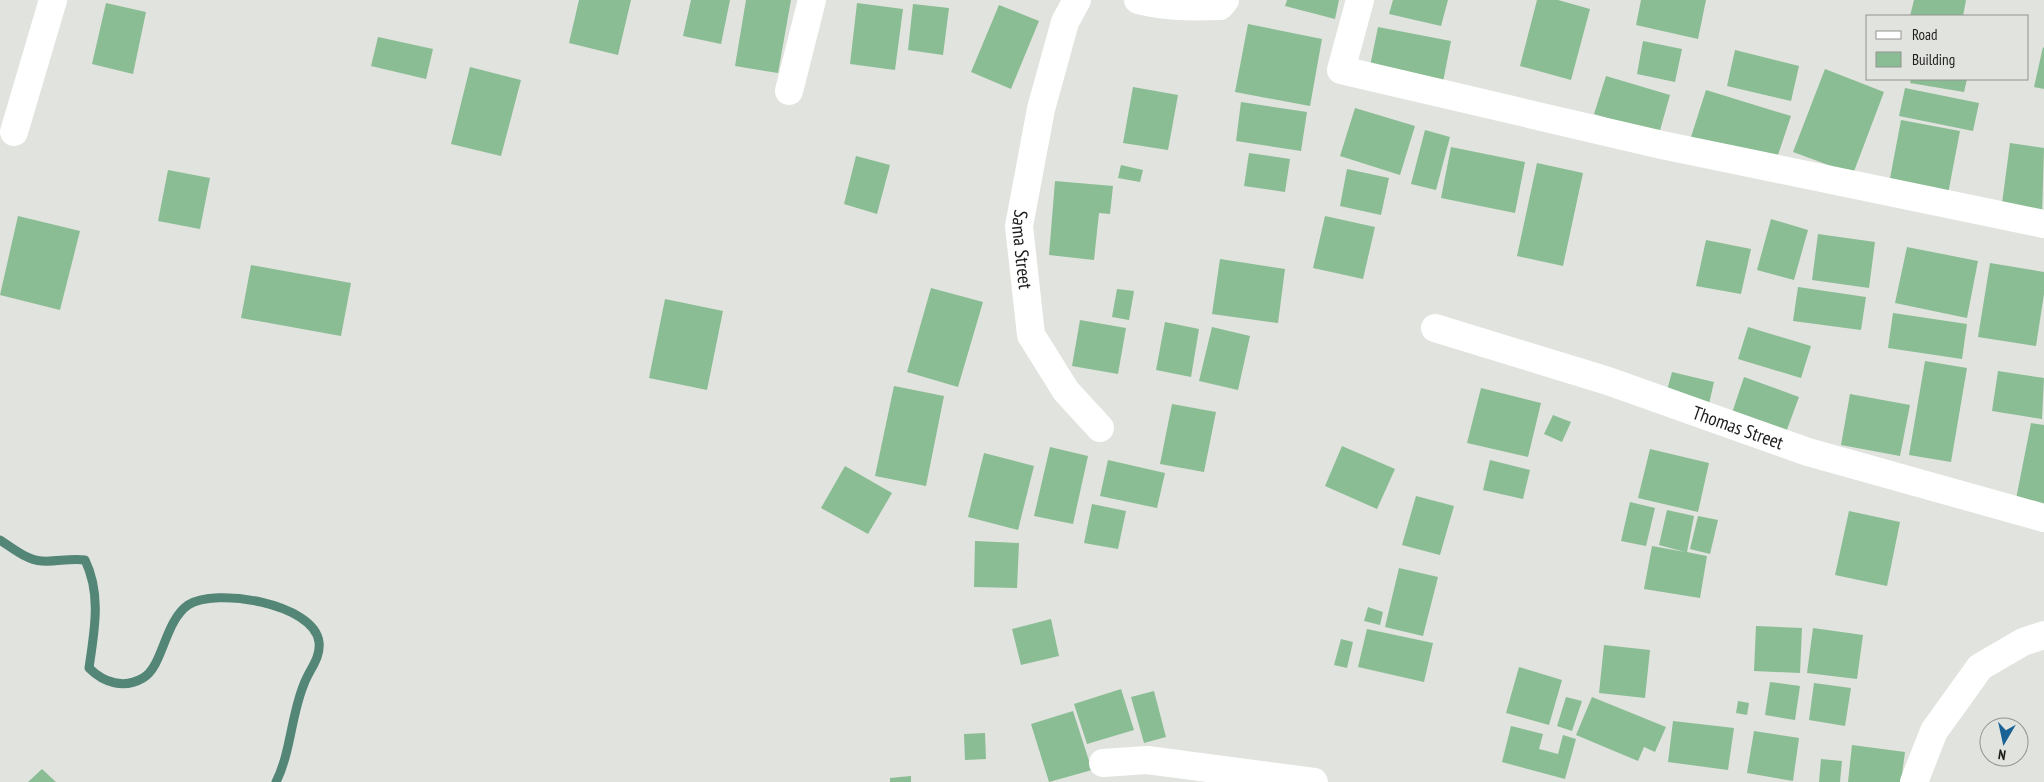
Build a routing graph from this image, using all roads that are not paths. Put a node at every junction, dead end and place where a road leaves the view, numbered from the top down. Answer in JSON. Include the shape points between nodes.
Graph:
{"nodes":[{"id":1,"x":53,"y":0,"type":"edge"},
{"id":2,"x":812,"y":0,"type":"edge"},
{"id":3,"x":1138,"y":0,"type":"edge"},
{"id":4,"x":1225,"y":0,"type":"edge"},
{"id":5,"x":1360,"y":0,"type":"edge"},
{"id":6,"x":1071,"y":11,"type":"edge"},
{"id":7,"x":789,"y":91,"type":"dead end"},
{"id":8,"x":14,"y":132,"type":"dead end"},
{"id":9,"x":2044,"y":224,"type":"edge"},
{"id":10,"x":1436,"y":328,"type":"dead end"},
{"id":11,"x":1100,"y":428,"type":"dead end"},
{"id":12,"x":2044,"y":518,"type":"edge"},
{"id":13,"x":2044,"y":635,"type":"edge"},
{"id":14,"x":1103,"y":763,"type":"dead end"},
{"id":15,"x":1314,"y":782,"type":"edge"},
{"id":16,"x":1914,"y":782,"type":"edge"}],
"edges":[{"from":1,"to":8,"type":"street"},
{"from":2,"to":7,"type":"street"},
{"from":3,"to":4,"type":"street","via":[[1162,6],[1194,7],[1220,6]]},
{"from":5,"to":9,"type":"street","via":[[1341,70],[1662,145]]},
{"from":6,"to":11,"type":"street","name":"Sama Street","via":[[1041,108],[1019,226],[1031,335],[1066,391]]},
{"from":10,"to":12,"type":"street","name":"Thomas Street","via":[[1608,381],[1808,452]]},
{"from":13,"to":16,"type":"street","via":[[2023,642],[1980,667],[1934,730]]},
{"from":14,"to":15,"type":"street","via":[[1147,760]]}]}
